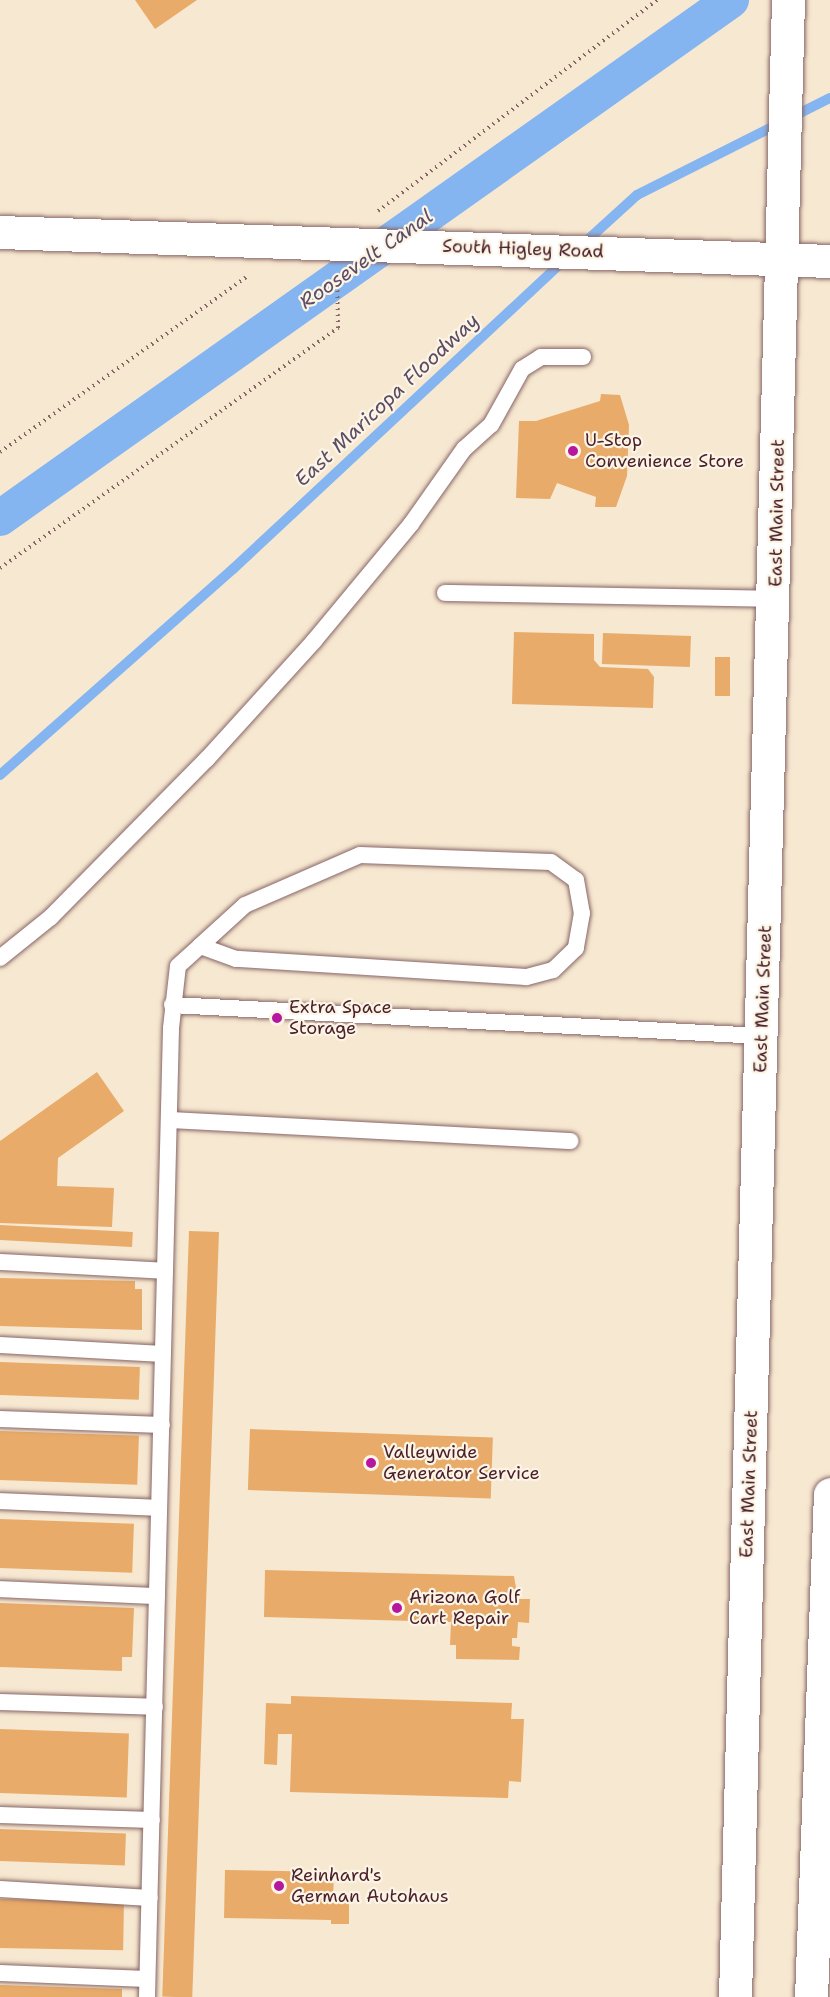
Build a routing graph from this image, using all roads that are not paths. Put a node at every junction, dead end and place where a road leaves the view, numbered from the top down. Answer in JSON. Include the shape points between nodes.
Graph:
{"nodes":[{"id":1,"x":788,"y":0,"type":"edge"},
{"id":2,"x":0,"y":232,"type":"edge"},
{"id":3,"x":783,"y":259,"type":"junction"},
{"id":4,"x":830,"y":261,"type":"edge"},
{"id":5,"x":583,"y":357,"type":"dead end"},
{"id":6,"x":445,"y":593,"type":"dead end"},
{"id":7,"x":775,"y":599,"type":"junction"},
{"id":8,"x":200,"y":946,"type":"junction"},
{"id":9,"x":0,"y":958,"type":"edge"},
{"id":10,"x":172,"y":1005,"type":"junction"},
{"id":11,"x":762,"y":1036,"type":"junction"},
{"id":12,"x":169,"y":1120,"type":"junction"},
{"id":13,"x":570,"y":1141,"type":"dead end"},
{"id":14,"x":0,"y":1262,"type":"edge"},
{"id":15,"x":165,"y":1271,"type":"junction"},
{"id":16,"x":0,"y":1345,"type":"edge"},
{"id":17,"x":164,"y":1354,"type":"junction"},
{"id":18,"x":0,"y":1419,"type":"edge"},
{"id":19,"x":162,"y":1425,"type":"junction"},
{"id":20,"x":830,"y":1494,"type":"edge"},
{"id":21,"x":0,"y":1501,"type":"edge"},
{"id":22,"x":159,"y":1508,"type":"junction"},
{"id":23,"x":0,"y":1589,"type":"edge"},
{"id":24,"x":157,"y":1596,"type":"junction"},
{"id":25,"x":0,"y":1702,"type":"edge"},
{"id":26,"x":154,"y":1707,"type":"junction"},
{"id":27,"x":0,"y":1815,"type":"edge"},
{"id":28,"x":152,"y":1820,"type":"junction"},
{"id":29,"x":0,"y":1889,"type":"edge"},
{"id":30,"x":150,"y":1898,"type":"junction"},
{"id":31,"x":0,"y":1973,"type":"edge"},
{"id":32,"x":147,"y":1979,"type":"junction"},
{"id":33,"x":147,"y":1997,"type":"edge"},
{"id":34,"x":735,"y":1997,"type":"edge"},
{"id":35,"x":812,"y":1997,"type":"edge"}],
"edges":[{"from":1,"to":3,"type":"main road","name":"East Main Street"},
{"from":2,"to":3,"type":"main road","name":"South Higley Road","via":[[336,256],[435,246]]},
{"from":3,"to":4,"type":"main road","name":"South Higley Road"},
{"from":3,"to":7,"type":"main road","name":"East Main Street"},
{"from":5,"to":9,"type":"lane","via":[[541,357],[522,369],[491,425],[464,449],[411,524],[314,641],[207,759],[75,892]]},
{"from":6,"to":7,"type":"lane"},
{"from":7,"to":11,"type":"main road","name":"East Main Street"},
{"from":8,"to":8,"type":"lane","via":[[245,905],[360,855],[551,861],[576,879],[582,913],[576,948],[553,970],[526,977],[236,959]]},
{"from":8,"to":10,"type":"lane","via":[[178,966]]},
{"from":10,"to":11,"type":"lane"},
{"from":10,"to":12,"type":"lane"},
{"from":11,"to":34,"type":"main road","name":"East Main Street"},
{"from":12,"to":13,"type":"lane"},
{"from":12,"to":15,"type":"lane"},
{"from":14,"to":15,"type":"lane"},
{"from":15,"to":17,"type":"lane"},
{"from":16,"to":17,"type":"lane"},
{"from":17,"to":19,"type":"lane"},
{"from":18,"to":19,"type":"lane"},
{"from":19,"to":22,"type":"lane"},
{"from":20,"to":35,"type":"main road"},
{"from":21,"to":22,"type":"lane"},
{"from":22,"to":24,"type":"lane"},
{"from":23,"to":24,"type":"lane"},
{"from":24,"to":26,"type":"lane"},
{"from":25,"to":26,"type":"lane"},
{"from":26,"to":28,"type":"lane"},
{"from":27,"to":28,"type":"lane"},
{"from":28,"to":30,"type":"lane"},
{"from":29,"to":30,"type":"lane"},
{"from":30,"to":32,"type":"lane"},
{"from":31,"to":32,"type":"lane"},
{"from":32,"to":33,"type":"lane"}]}
